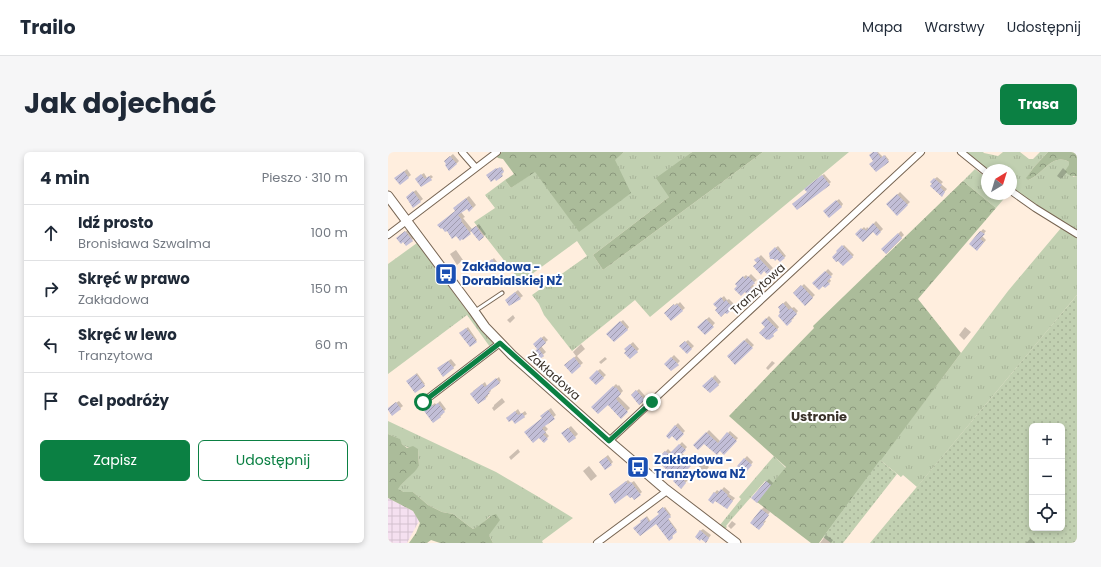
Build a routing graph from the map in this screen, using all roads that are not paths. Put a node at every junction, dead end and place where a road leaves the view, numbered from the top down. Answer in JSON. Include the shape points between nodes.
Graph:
{"nodes":[{"id":1,"x":462,"y":152,"type":"edge"},
{"id":2,"x":497,"y":152,"type":"edge"},
{"id":3,"x":921,"y":152,"type":"edge"},
{"id":4,"x":961,"y":152,"type":"edge"},
{"id":5,"x":476,"y":168,"type":"junction"},
{"id":6,"x":981,"y":168,"type":"edge"},
{"id":7,"x":1017,"y":195,"type":"edge"},
{"id":8,"x":388,"y":196,"type":"edge"},
{"id":9,"x":406,"y":221,"type":"junction"},
{"id":10,"x":1077,"y":234,"type":"edge"},
{"id":11,"x":388,"y":235,"type":"edge"},
{"id":12,"x":502,"y":293,"type":"dead end"},
{"id":13,"x":474,"y":312,"type":"junction"},
{"id":14,"x":500,"y":343,"type":"junction"},
{"id":15,"x":423,"y":402,"type":"dead end"},
{"id":16,"x":609,"y":441,"type":"junction"},
{"id":17,"x":667,"y":490,"type":"junction"},
{"id":18,"x":597,"y":543,"type":"edge"},
{"id":19,"x":736,"y":543,"type":"edge"}],
"edges":[{"from":1,"to":5,"type":"street"},
{"from":2,"to":5,"type":"street"},
{"from":3,"to":16,"type":"street","name":"Tranzytowa"},
{"from":4,"to":6,"type":"street"},
{"from":5,"to":9,"type":"street"},
{"from":7,"to":10,"type":"street"},
{"from":8,"to":9,"type":"street","name":"Zakładowa"},
{"from":9,"to":11,"type":"street"},
{"from":9,"to":13,"type":"street","name":"Zakładowa"},
{"from":12,"to":13,"type":"lane"},
{"from":13,"to":14,"type":"street","name":"Zakładowa"},
{"from":14,"to":15,"type":"street"},
{"from":14,"to":16,"type":"street","name":"Zakładowa"},
{"from":16,"to":17,"type":"street","name":"Zakładowa"},
{"from":17,"to":18,"type":"street"},
{"from":17,"to":19,"type":"street","name":"Zakładowa"}]}
